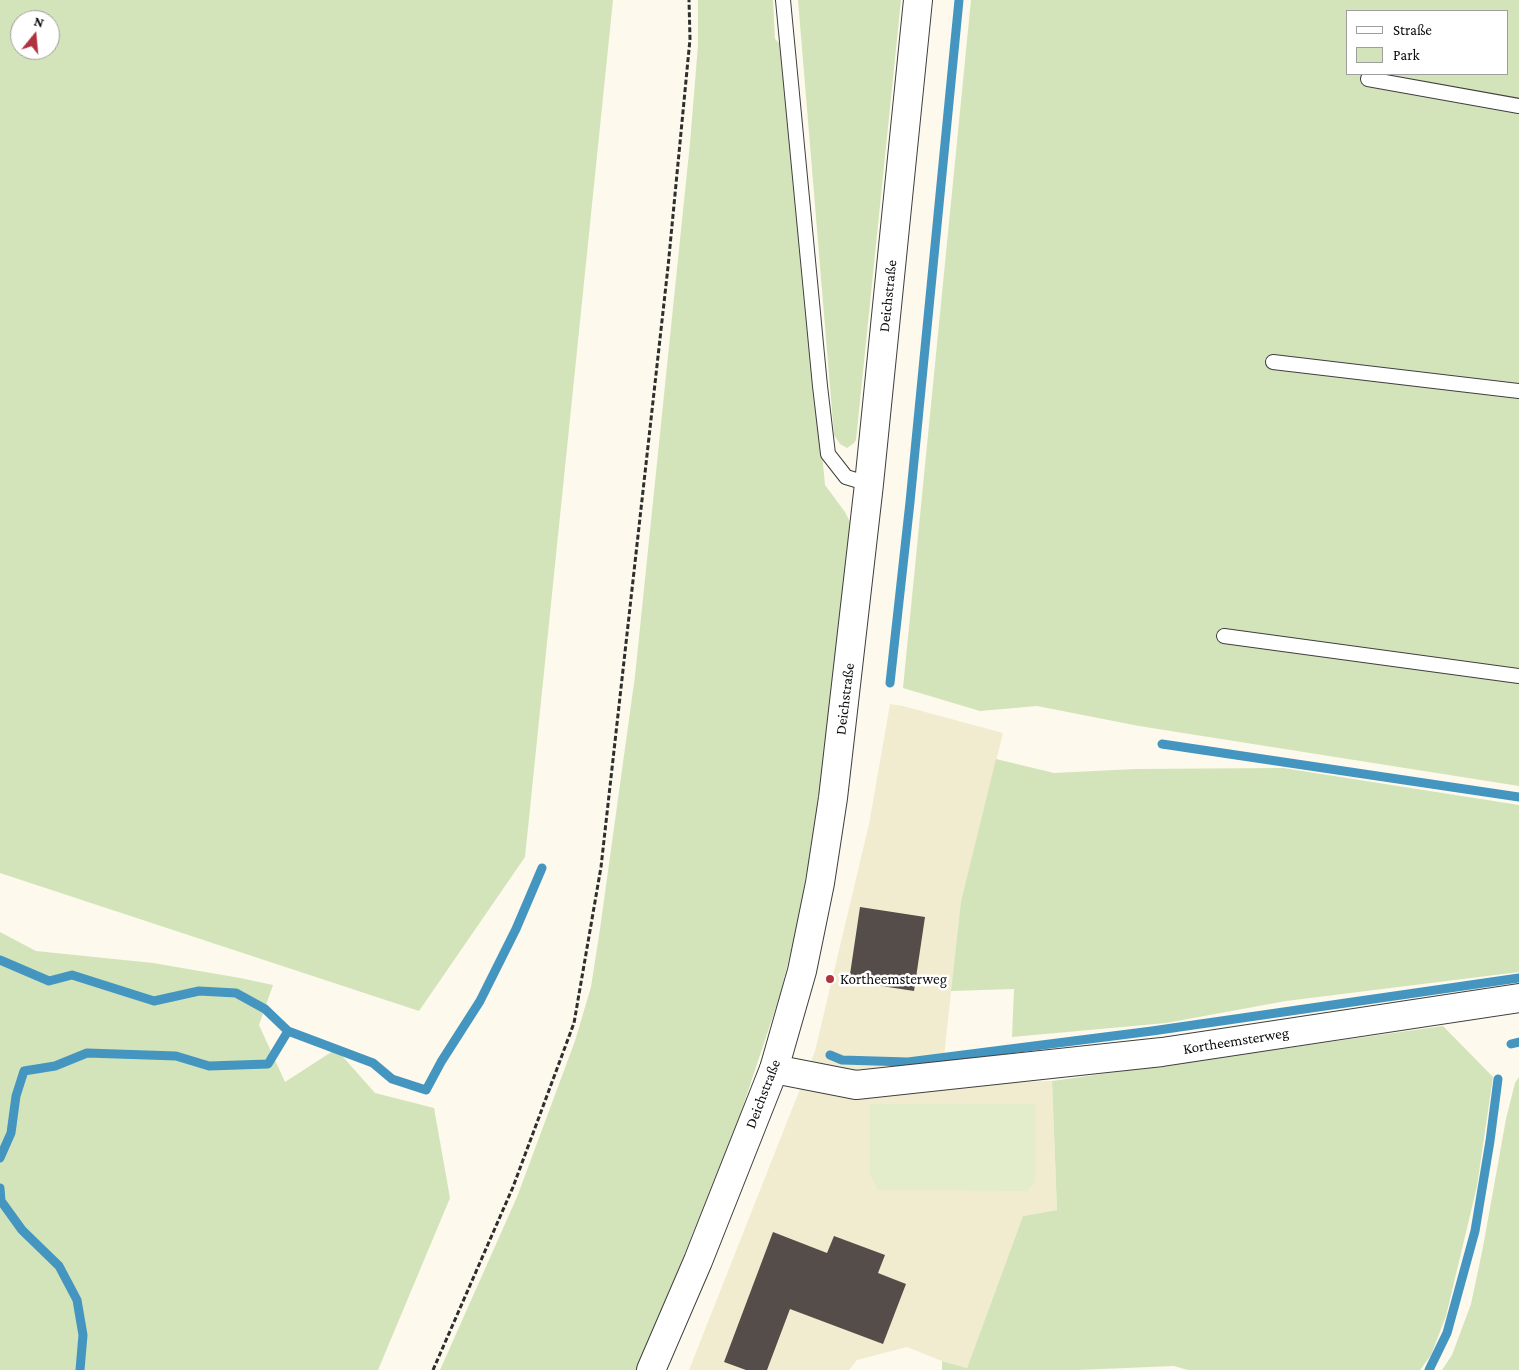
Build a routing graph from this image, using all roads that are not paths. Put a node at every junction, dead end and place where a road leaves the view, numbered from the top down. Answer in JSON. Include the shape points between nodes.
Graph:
{"nodes":[{"id":1,"x":783,"y":0,"type":"edge"},
{"id":2,"x":918,"y":0,"type":"edge"},
{"id":3,"x":1368,"y":79,"type":"dead end"},
{"id":4,"x":1519,"y":106,"type":"edge"},
{"id":5,"x":1273,"y":362,"type":"dead end"},
{"id":6,"x":1519,"y":391,"type":"edge"},
{"id":7,"x":869,"y":484,"type":"junction"},
{"id":8,"x":1224,"y":636,"type":"dead end"},
{"id":9,"x":1519,"y":676,"type":"edge"},
{"id":10,"x":1519,"y":998,"type":"edge"},
{"id":11,"x":774,"y":1069,"type":"junction"},
{"id":12,"x":651,"y":1370,"type":"edge"}],
"edges":[{"from":1,"to":7,"type":"lane","via":[[828,454],[846,477]]},
{"from":2,"to":7,"type":"street","name":"Deichstraße"},
{"from":3,"to":4,"type":"lane"},
{"from":5,"to":6,"type":"lane"},
{"from":7,"to":11,"type":"street","name":"Deichstraße","via":[[820,883],[802,970]]},
{"from":8,"to":9,"type":"lane"},
{"from":10,"to":11,"type":"street","name":"Kortheemsterweg","via":[[1162,1052],[856,1085]]},
{"from":11,"to":12,"type":"street","name":"Deichstraße"}]}
